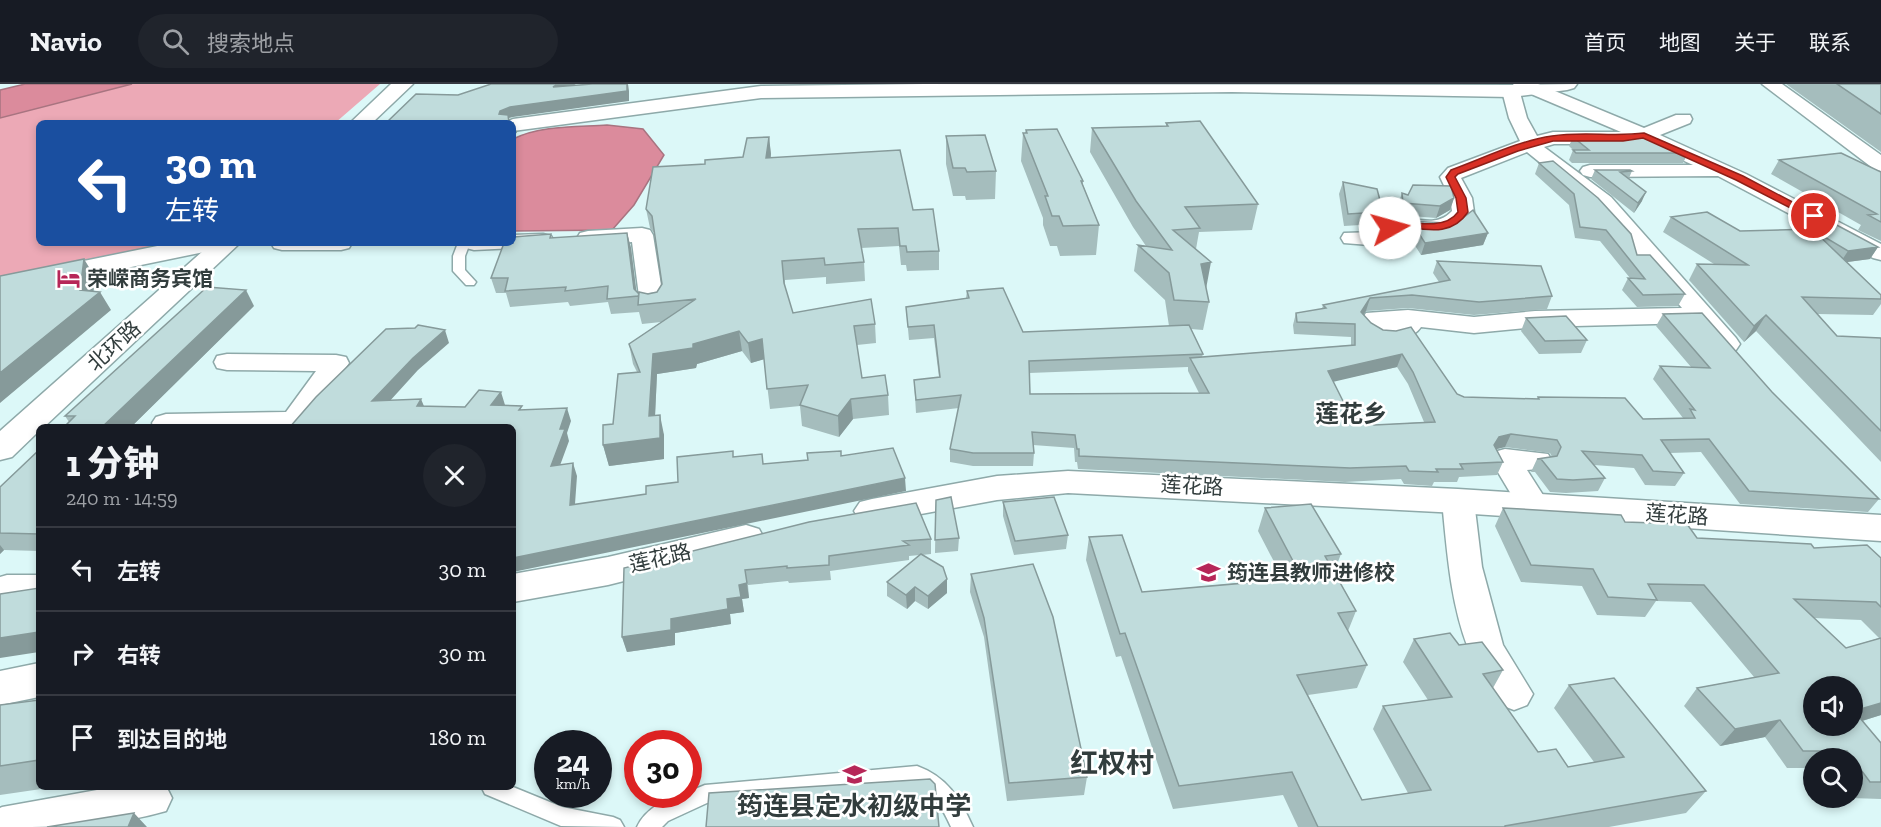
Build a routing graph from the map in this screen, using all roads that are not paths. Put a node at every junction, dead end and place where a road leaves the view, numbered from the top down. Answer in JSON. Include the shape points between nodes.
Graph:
{"nodes":[{"id":1,"x":403,"y":84,"type":"edge"},
{"id":2,"x":1567,"y":84,"type":"edge"},
{"id":3,"x":1771,"y":84,"type":"edge"},
{"id":4,"x":1523,"y":88,"type":"edge"},
{"id":5,"x":1683,"y":119,"type":"dead end"},
{"id":6,"x":363,"y":120,"type":"edge"},
{"id":7,"x":516,"y":125,"type":"edge"},
{"id":8,"x":1644,"y":135,"type":"junction"},
{"id":9,"x":1531,"y":144,"type":"junction"},
{"id":10,"x":1881,"y":165,"type":"edge"},
{"id":11,"x":1563,"y":171,"type":"junction"},
{"id":12,"x":1724,"y":171,"type":"junction"},
{"id":13,"x":1881,"y":232,"type":"edge"},
{"id":14,"x":1851,"y":235,"type":"junction"},
{"id":15,"x":1352,"y":238,"type":"dead end"},
{"id":16,"x":516,"y":243,"type":"edge"},
{"id":17,"x":194,"y":246,"type":"edge"},
{"id":18,"x":224,"y":246,"type":"edge"},
{"id":19,"x":463,"y":246,"type":"edge"},
{"id":20,"x":1881,"y":253,"type":"edge"},
{"id":21,"x":470,"y":282,"type":"dead end"},
{"id":22,"x":0,"y":286,"type":"edge"},
{"id":23,"x":652,"y":304,"type":"edge"},
{"id":24,"x":1701,"y":315,"type":"junction"},
{"id":25,"x":1413,"y":319,"type":"dead end"},
{"id":26,"x":227,"y":362,"type":"dead end"},
{"id":27,"x":1745,"y":364,"type":"edge"},
{"id":28,"x":166,"y":423,"type":"dead end"},
{"id":29,"x":291,"y":424,"type":"edge"},
{"id":30,"x":0,"y":449,"type":"edge"},
{"id":31,"x":1537,"y":461,"type":"edge"},
{"id":32,"x":1458,"y":501,"type":"junction"},
{"id":33,"x":1534,"y":506,"type":"junction"},
{"id":34,"x":845,"y":516,"type":"edge"},
{"id":35,"x":1881,"y":528,"type":"edge"},
{"id":36,"x":776,"y":531,"type":"edge"},
{"id":37,"x":516,"y":587,"type":"edge"},
{"id":38,"x":36,"y":681,"type":"edge"},
{"id":39,"x":0,"y":688,"type":"edge"},
{"id":40,"x":1514,"y":694,"type":"dead end"},
{"id":41,"x":497,"y":790,"type":"edge"},
{"id":42,"x":151,"y":798,"type":"dead end"},
{"id":43,"x":2,"y":827,"type":"edge"},
{"id":44,"x":613,"y":827,"type":"edge"},
{"id":45,"x":648,"y":827,"type":"edge"},
{"id":46,"x":962,"y":827,"type":"edge"}],
"edges":[{"from":1,"to":6,"type":"street"},
{"from":2,"to":4,"type":"street"},
{"from":3,"to":10,"type":"street"},
{"from":4,"to":7,"type":"street","via":[[1232,86],[761,92]]},
{"from":4,"to":8,"type":"street"},
{"from":4,"to":9,"type":"street","via":[[1518,118]]},
{"from":5,"to":8,"type":"street"},
{"from":8,"to":9,"type":"street","via":[[1553,138]]},
{"from":8,"to":12,"type":"street"},
{"from":9,"to":11,"type":"street"},
{"from":9,"to":15,"type":"street","via":[[1455,172],[1450,177],[1463,212],[1444,227],[1390,222],[1382,239]]},
{"from":11,"to":12,"type":"street"},
{"from":11,"to":24,"type":"street","via":[[1603,202]]},
{"from":12,"to":14,"type":"street"},
{"from":13,"to":14,"type":"street"},
{"from":14,"to":20,"type":"street"},
{"from":16,"to":23,"type":"street","via":[[642,236]]},
{"from":17,"to":22,"type":"street"},
{"from":18,"to":30,"type":"street","name":"北环路"},
{"from":19,"to":21,"type":"lane","via":[[459,271]]},
{"from":24,"to":25,"type":"street","via":[[1535,319],[1474,325]]},
{"from":24,"to":27,"type":"street"},
{"from":26,"to":29,"type":"street","via":[[336,363]]},
{"from":28,"to":29,"type":"street"},
{"from":31,"to":33,"type":"street","via":[[1505,459]]},
{"from":32,"to":33,"type":"street","name":"莲花路"},
{"from":32,"to":34,"type":"street","name":"莲花路","via":[[1068,482],[997,488]]},
{"from":32,"to":40,"type":"street","via":[[1465,567],[1486,650]]},
{"from":33,"to":35,"type":"street","name":"莲花路"},
{"from":36,"to":37,"type":"street","name":"莲花路","via":[[608,571]]},
{"from":38,"to":39,"type":"street"},
{"from":41,"to":44,"type":"lane","via":[[561,816]]},
{"from":42,"to":43,"type":"street"},
{"from":45,"to":46,"type":"lane","via":[[661,814],[705,794],[917,775],[929,779],[947,796]]}]}
